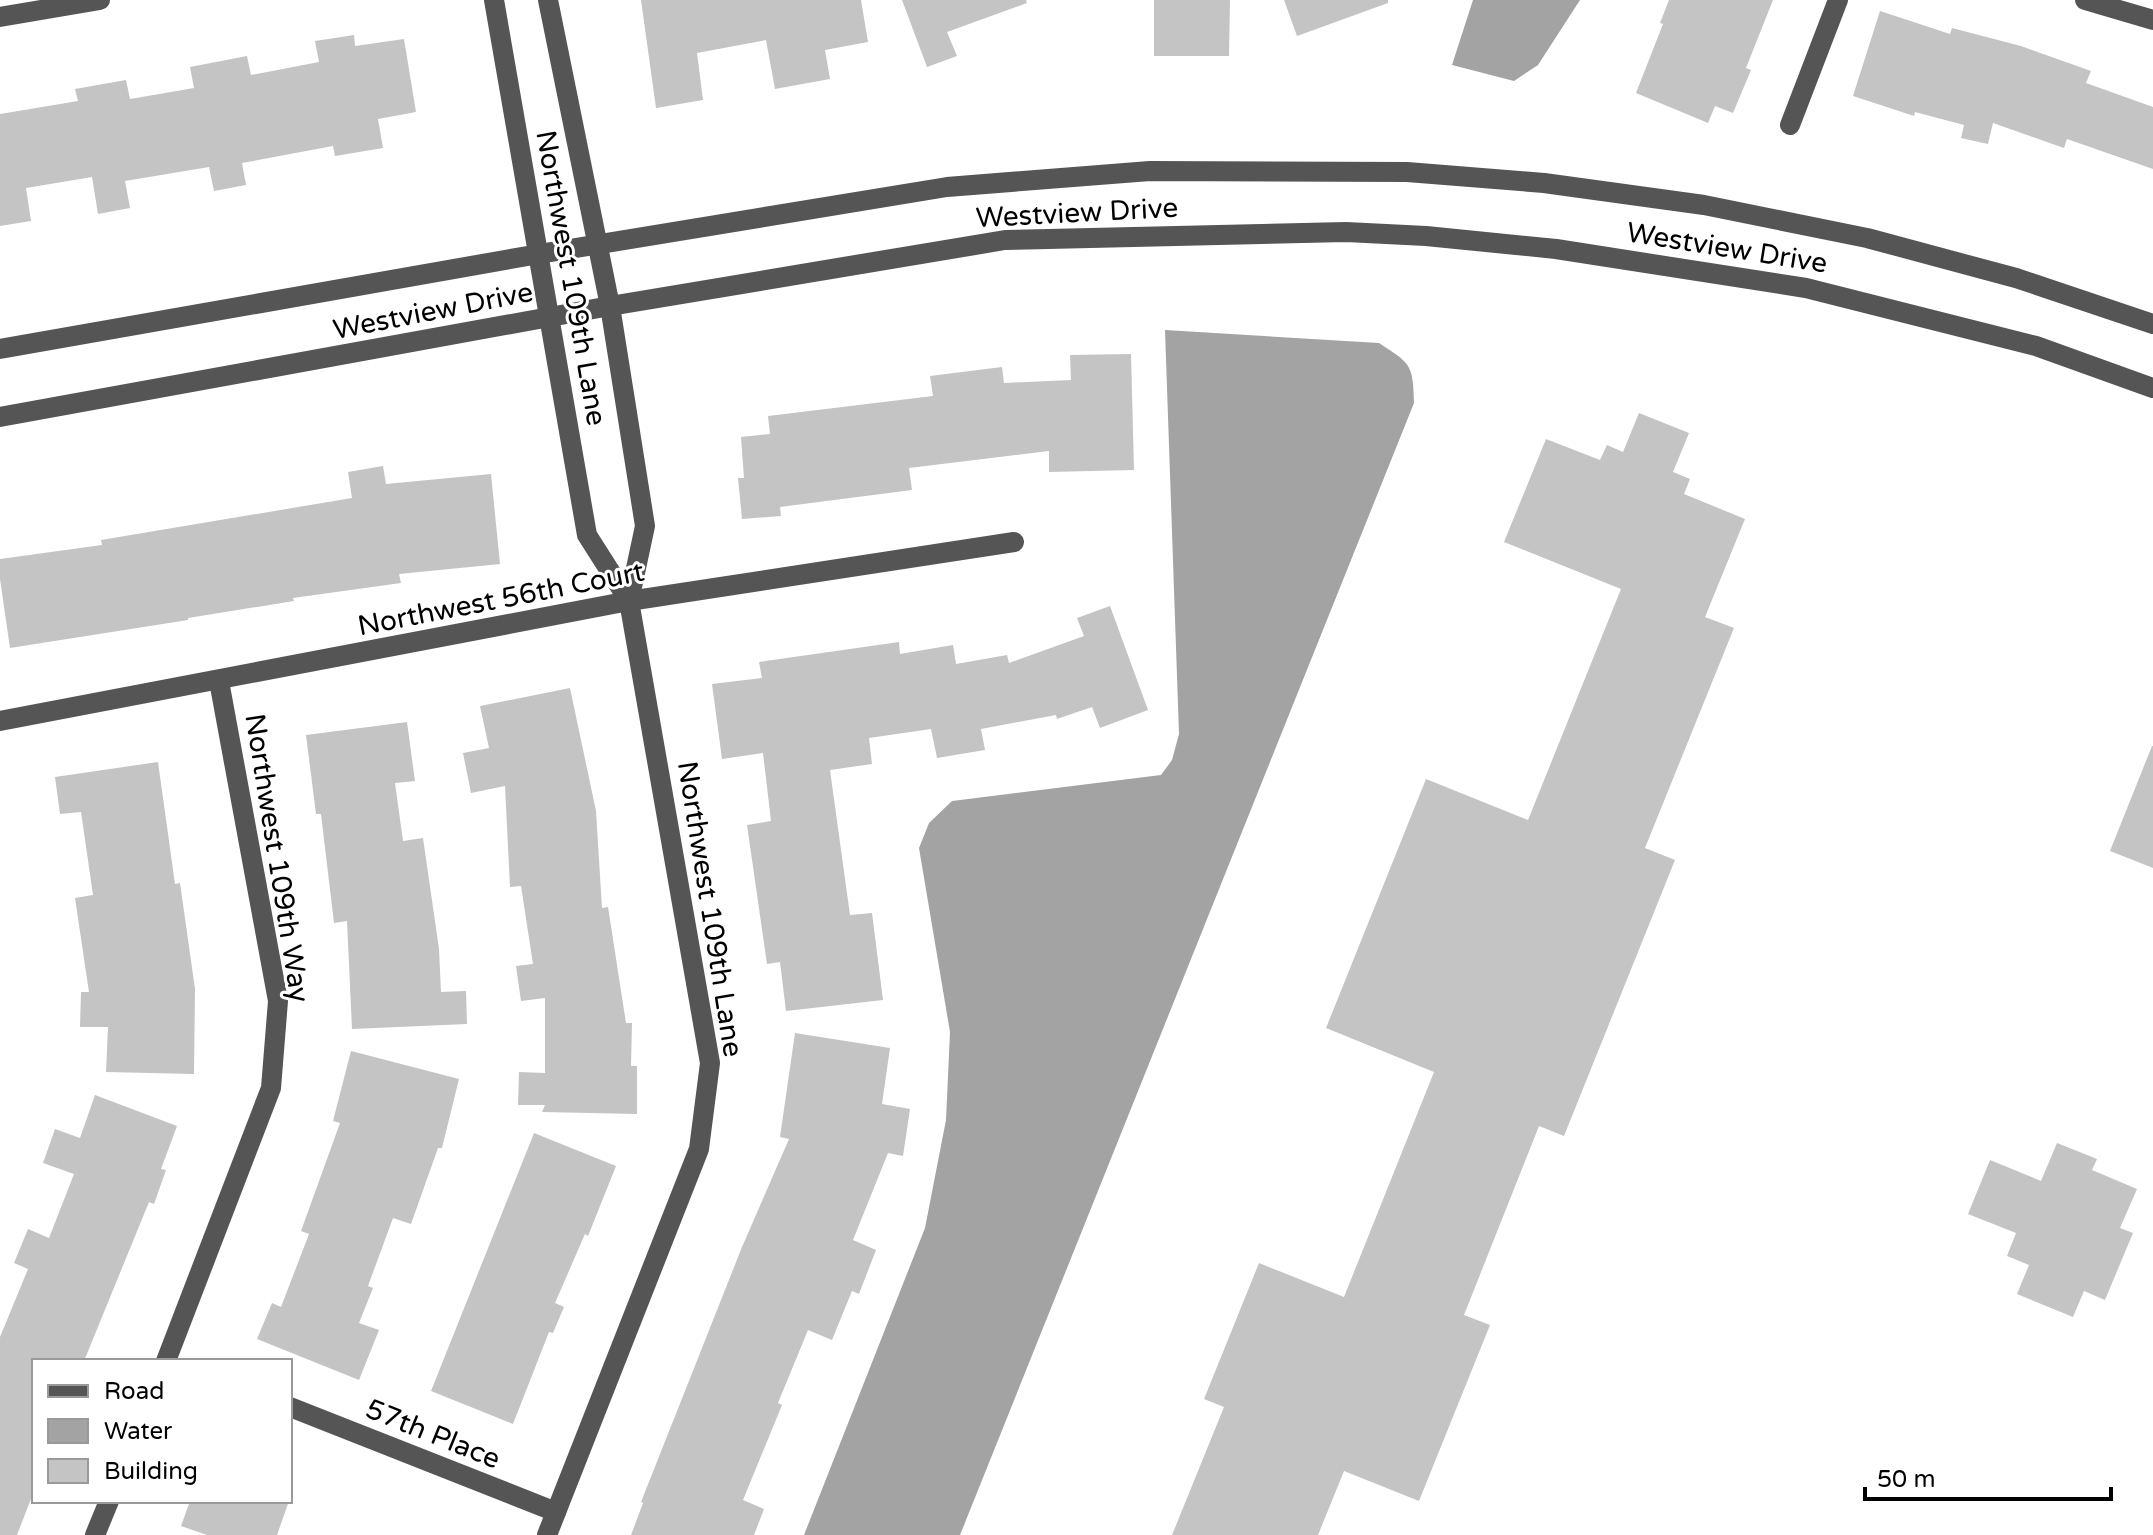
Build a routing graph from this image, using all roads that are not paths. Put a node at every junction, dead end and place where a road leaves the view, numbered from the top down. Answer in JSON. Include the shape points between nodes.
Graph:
{"nodes":[{"id":1,"x":100,"y":0,"type":"edge"},
{"id":2,"x":494,"y":0,"type":"edge"},
{"id":3,"x":548,"y":0,"type":"edge"},
{"id":4,"x":1838,"y":0,"type":"edge"},
{"id":5,"x":2085,"y":0,"type":"edge"},
{"id":6,"x":62,"y":3,"type":"edge"},
{"id":7,"x":0,"y":17,"type":"edge"},
{"id":8,"x":2153,"y":20,"type":"edge"},
{"id":9,"x":1790,"y":125,"type":"dead end"},
{"id":10,"x":598,"y":246,"type":"junction"},
{"id":11,"x":539,"y":254,"type":"junction"},
{"id":12,"x":610,"y":306,"type":"junction"},
{"id":13,"x":550,"y":317,"type":"junction"},
{"id":14,"x":2153,"y":324,"type":"edge"},
{"id":15,"x":0,"y":349,"type":"edge"},
{"id":16,"x":2153,"y":388,"type":"edge"},
{"id":17,"x":0,"y":417,"type":"edge"},
{"id":18,"x":1014,"y":542,"type":"dead end"},
{"id":19,"x":629,"y":601,"type":"junction"},
{"id":20,"x":219,"y":681,"type":"junction"},
{"id":21,"x":0,"y":721,"type":"edge"},
{"id":22,"x":169,"y":1359,"type":"edge"},
{"id":23,"x":292,"y":1408,"type":"edge"},
{"id":24,"x":108,"y":1503,"type":"edge"},
{"id":25,"x":556,"y":1512,"type":"junction"},
{"id":26,"x":95,"y":1535,"type":"edge"},
{"id":27,"x":547,"y":1535,"type":"edge"}],
"edges":[{"from":1,"to":6,"type":"street"},
{"from":2,"to":11,"type":"street","name":"Northwest 109th Lane"},
{"from":3,"to":10,"type":"street","name":"Northwest 109th Lane"},
{"from":4,"to":9,"type":"street"},
{"from":5,"to":8,"type":"street"},
{"from":6,"to":7,"type":"street"},
{"from":10,"to":11,"type":"street","name":"Westview Drive"},
{"from":10,"to":12,"type":"street","name":"Northwest 109th Lane"},
{"from":10,"to":14,"type":"street","name":"Westview Drive","via":[[947,187],[1150,171],[1407,172],[1544,183],[1819,227],[2016,278]]},
{"from":11,"to":13,"type":"street","name":"Northwest 109th Lane"},
{"from":11,"to":15,"type":"street","name":"Westview Drive"},
{"from":12,"to":13,"type":"street","name":"Westview Drive"},
{"from":12,"to":16,"type":"street","name":"Westview Drive","via":[[1005,240],[1346,232],[1426,236],[1556,249],[1818,290],[2036,346]]},
{"from":12,"to":19,"type":"street","name":"Northwest 109th Lane","via":[[645,526]]},
{"from":13,"to":17,"type":"street","name":"Westview Drive"},
{"from":13,"to":19,"type":"street","name":"Northwest 109th Lane","via":[[587,535]]},
{"from":18,"to":19,"type":"street","name":"Northwest 56th Court"},
{"from":19,"to":20,"type":"street","name":"Northwest 56th Court"},
{"from":19,"to":25,"type":"street","name":"Northwest 109th Lane","via":[[710,1063],[699,1149]]},
{"from":20,"to":21,"type":"street","name":"Northwest 56th Court"},
{"from":20,"to":22,"type":"street","name":"Northwest 109th Way","via":[[278,1001],[271,1088]]},
{"from":23,"to":25,"type":"street","name":"57th Place"},
{"from":24,"to":26,"type":"street"},
{"from":25,"to":27,"type":"street","name":"Northwest 109th Lane"}]}
